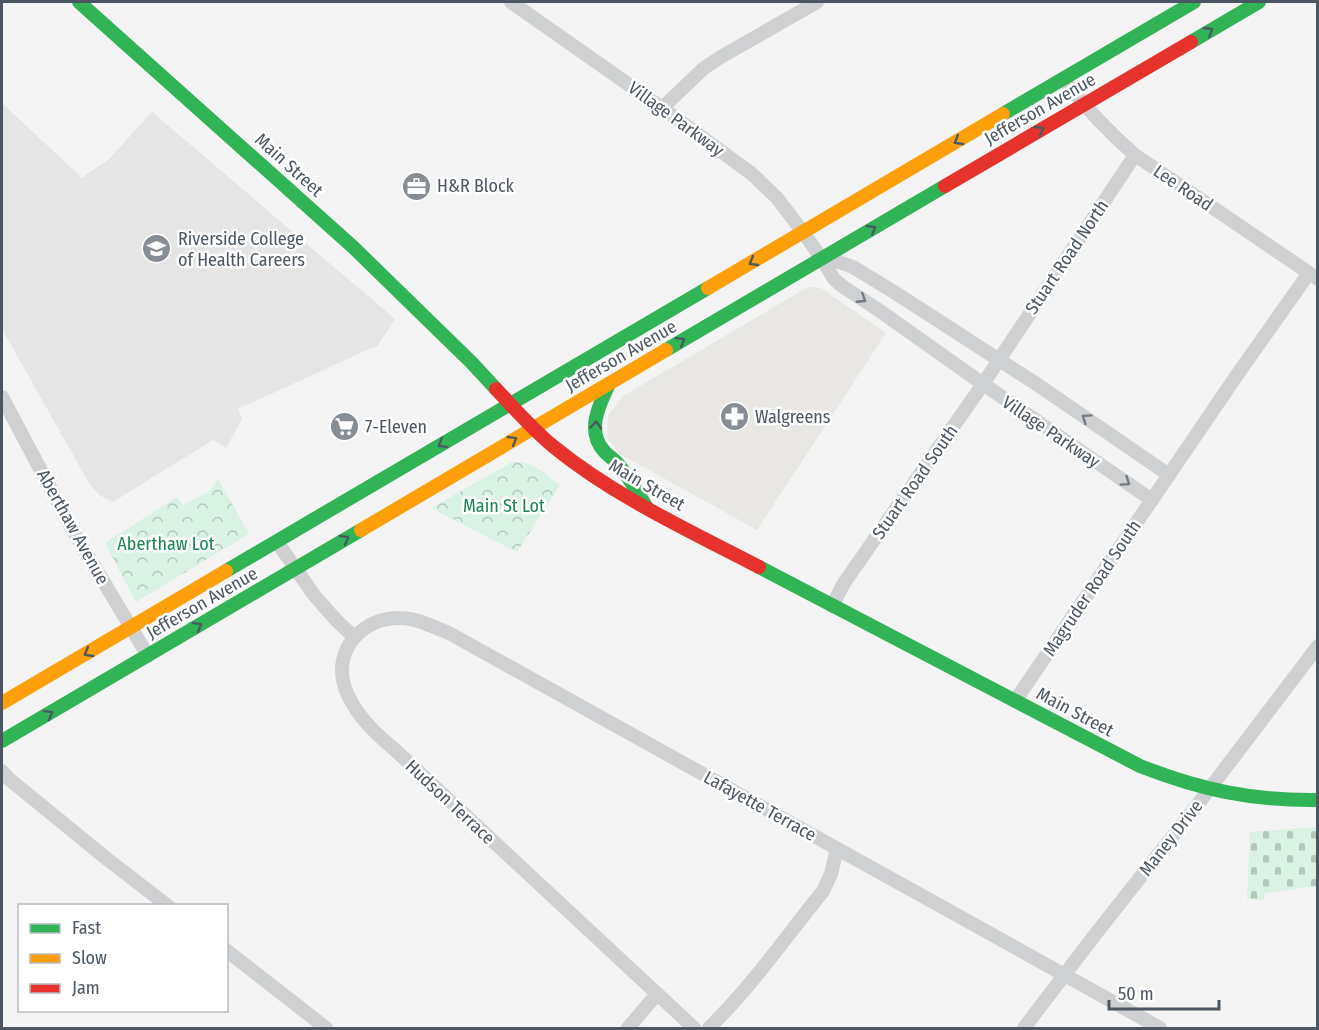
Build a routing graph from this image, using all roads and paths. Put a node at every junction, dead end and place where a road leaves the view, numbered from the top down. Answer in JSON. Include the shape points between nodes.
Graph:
{"nodes":[{"id":1,"x":79,"y":2,"type":"edge"},
{"id":2,"x":511,"y":2,"type":"edge"},
{"id":3,"x":818,"y":2,"type":"edge"},
{"id":4,"x":1194,"y":2,"type":"edge"},
{"id":5,"x":1258,"y":2,"type":"edge"},
{"id":6,"x":1063,"y":80,"type":"junction"},
{"id":7,"x":1083,"y":105,"type":"junction"},
{"id":8,"x":662,"y":108,"type":"junction"},
{"id":9,"x":1135,"y":155,"type":"junction"},
{"id":10,"x":803,"y":232,"type":"junction"},
{"id":11,"x":822,"y":259,"type":"junction"},
{"id":12,"x":1313,"y":276,"type":"edge"},
{"id":13,"x":938,"y":321,"type":"junction"},
{"id":14,"x":922,"y":341,"type":"junction"},
{"id":15,"x":999,"y":360,"type":"junction"},
{"id":16,"x":609,"y":384,"type":"junction"},
{"id":17,"x":983,"y":384,"type":"junction"},
{"id":18,"x":2,"y":397,"type":"edge"},
{"id":19,"x":510,"y":404,"type":"junction"},
{"id":20,"x":534,"y":428,"type":"junction"},
{"id":21,"x":1169,"y":476,"type":"junction"},
{"id":22,"x":1152,"y":500,"type":"junction"},
{"id":23,"x":647,"y":508,"type":"junction"},
{"id":24,"x":277,"y":542,"type":"junction"},
{"id":25,"x":295,"y":569,"type":"junction"},
{"id":26,"x":832,"y":606,"type":"junction"},
{"id":27,"x":131,"y":628,"type":"junction"},
{"id":28,"x":354,"y":637,"type":"junction"},
{"id":29,"x":1317,"y":646,"type":"edge"},
{"id":30,"x":148,"y":656,"type":"junction"},
{"id":31,"x":1015,"y":701,"type":"junction"},
{"id":32,"x":2,"y":704,"type":"edge"},
{"id":33,"x":2,"y":741,"type":"edge"},
{"id":34,"x":2,"y":771,"type":"edge"},
{"id":35,"x":1209,"y":790,"type":"junction"},
{"id":36,"x":1317,"y":801,"type":"edge"},
{"id":37,"x":837,"y":849,"type":"junction"},
{"id":38,"x":165,"y":904,"type":"edge"},
{"id":39,"x":228,"y":952,"type":"edge"},
{"id":40,"x":1064,"y":975,"type":"junction"},
{"id":41,"x":657,"y":994,"type":"junction"},
{"id":42,"x":326,"y":1029,"type":"edge"},
{"id":43,"x":628,"y":1029,"type":"edge"},
{"id":44,"x":694,"y":1029,"type":"edge"},
{"id":45,"x":709,"y":1029,"type":"edge"},
{"id":46,"x":1024,"y":1029,"type":"edge"},
{"id":47,"x":1160,"y":1029,"type":"edge"}],
"edges":[{"from":1,"to":19,"type":"main road","name":"Main Street","via":[[353,248]]},
{"from":2,"to":8,"type":"street","name":"Village Parkway"},
{"from":3,"to":8,"type":"street","via":[[711,64]]},
{"from":4,"to":6,"type":"main road","name":"Jefferson Avenue"},
{"from":7,"to":5,"type":"main road","name":"Jefferson Avenue","one_way":true},
{"from":6,"to":7,"type":"street","name":"Lee Road"},
{"from":6,"to":10,"type":"main road","name":"Jefferson Avenue","one_way":true},
{"from":7,"to":9,"type":"street","name":"Lee Road"},
{"from":11,"to":7,"type":"main road","name":"Jefferson Avenue","one_way":true},
{"from":8,"to":10,"type":"street","name":"Village Parkway","via":[[752,174]]},
{"from":9,"to":12,"type":"street","name":"Lee Road"},
{"from":9,"to":15,"type":"street","name":"Stuart Road North"},
{"from":10,"to":11,"type":"street","name":"Village Parkway"},
{"from":10,"to":19,"type":"main road","name":"Jefferson Avenue","one_way":true},
{"from":11,"to":13,"type":"street","name":"Village Parkway","via":[[853,267]]},
{"from":11,"to":14,"type":"street","name":"Village Parkway","one_way":true,"via":[[842,286]]},
{"from":16,"to":11,"type":"main road","name":"Jefferson Avenue","one_way":true},
{"from":12,"to":21,"type":"street","name":"Magruder Road South","via":[[1237,375]]},
{"from":13,"to":14,"type":"street"},
{"from":13,"to":15,"type":"street","name":"Village Parkway"},
{"from":14,"to":17,"type":"street","name":"Village Parkway"},
{"from":15,"to":17,"type":"street","name":"Stuart Road South"},
{"from":21,"to":15,"type":"street","name":"Village Parkway","one_way":true},
{"from":16,"to":20,"type":"main road","name":"Jefferson Avenue"},
{"from":23,"to":16,"type":"main road","one_way":true,"via":[[595,435],[595,420]]},
{"from":17,"to":22,"type":"street","name":"Village Parkway","one_way":true},
{"from":17,"to":26,"type":"street","name":"Stuart Road South","via":[[844,583]]},
{"from":18,"to":27,"type":"street","name":"Aberthaw Avenue","via":[[72,529]]},
{"from":19,"to":20,"type":"main road","name":"Main Street"},
{"from":19,"to":24,"type":"main road","name":"Jefferson Avenue","one_way":true},
{"from":20,"to":23,"type":"main road","name":"Main Street","via":[[565,456]]},
{"from":25,"to":20,"type":"main road","name":"Jefferson Avenue","one_way":true},
{"from":21,"to":22,"type":"street","name":"Magruder Road South"},
{"from":22,"to":31,"type":"street","name":"Magruder Road South"},
{"from":23,"to":26,"type":"main road","name":"Main Street"},
{"from":24,"to":25,"type":"street"},
{"from":24,"to":27,"type":"main road","name":"Jefferson Avenue"},
{"from":25,"to":28,"type":"street","via":[[314,596]]},
{"from":30,"to":25,"type":"main road","name":"Jefferson Avenue","one_way":true},
{"from":26,"to":31,"type":"main road","name":"Main Street"},
{"from":27,"to":30,"type":"street","name":"Aberthaw Avenue"},
{"from":27,"to":32,"type":"main road","name":"Jefferson Avenue","one_way":true},
{"from":28,"to":37,"type":"street","name":"Lafayette Terrace","via":[[373,623],[402,618],[448,633]]},
{"from":28,"to":41,"type":"street","name":"Hudson Terrace","via":[[343,659],[342,673],[344,687],[364,721]]},
{"from":29,"to":35,"type":"street","name":"Maney Drive"},
{"from":33,"to":30,"type":"main road","name":"Jefferson Avenue","one_way":true},
{"from":31,"to":35,"type":"main road","name":"Main Street","via":[[1140,766]]},
{"from":34,"to":38,"type":"street"},
{"from":35,"to":36,"type":"main road","name":"Main Street","via":[[1248,798]]},
{"from":35,"to":40,"type":"street","name":"Maney Drive"},
{"from":37,"to":40,"type":"street","name":"Lafayette Terrace"},
{"from":37,"to":45,"type":"street","via":[[823,891]]},
{"from":39,"to":42,"type":"street"},
{"from":40,"to":46,"type":"street","name":"Maney Drive"},
{"from":40,"to":47,"type":"street","name":"Lafayette Terrace"},
{"from":41,"to":43,"type":"street"},
{"from":41,"to":44,"type":"street","name":"Hudson Terrace"}]}
